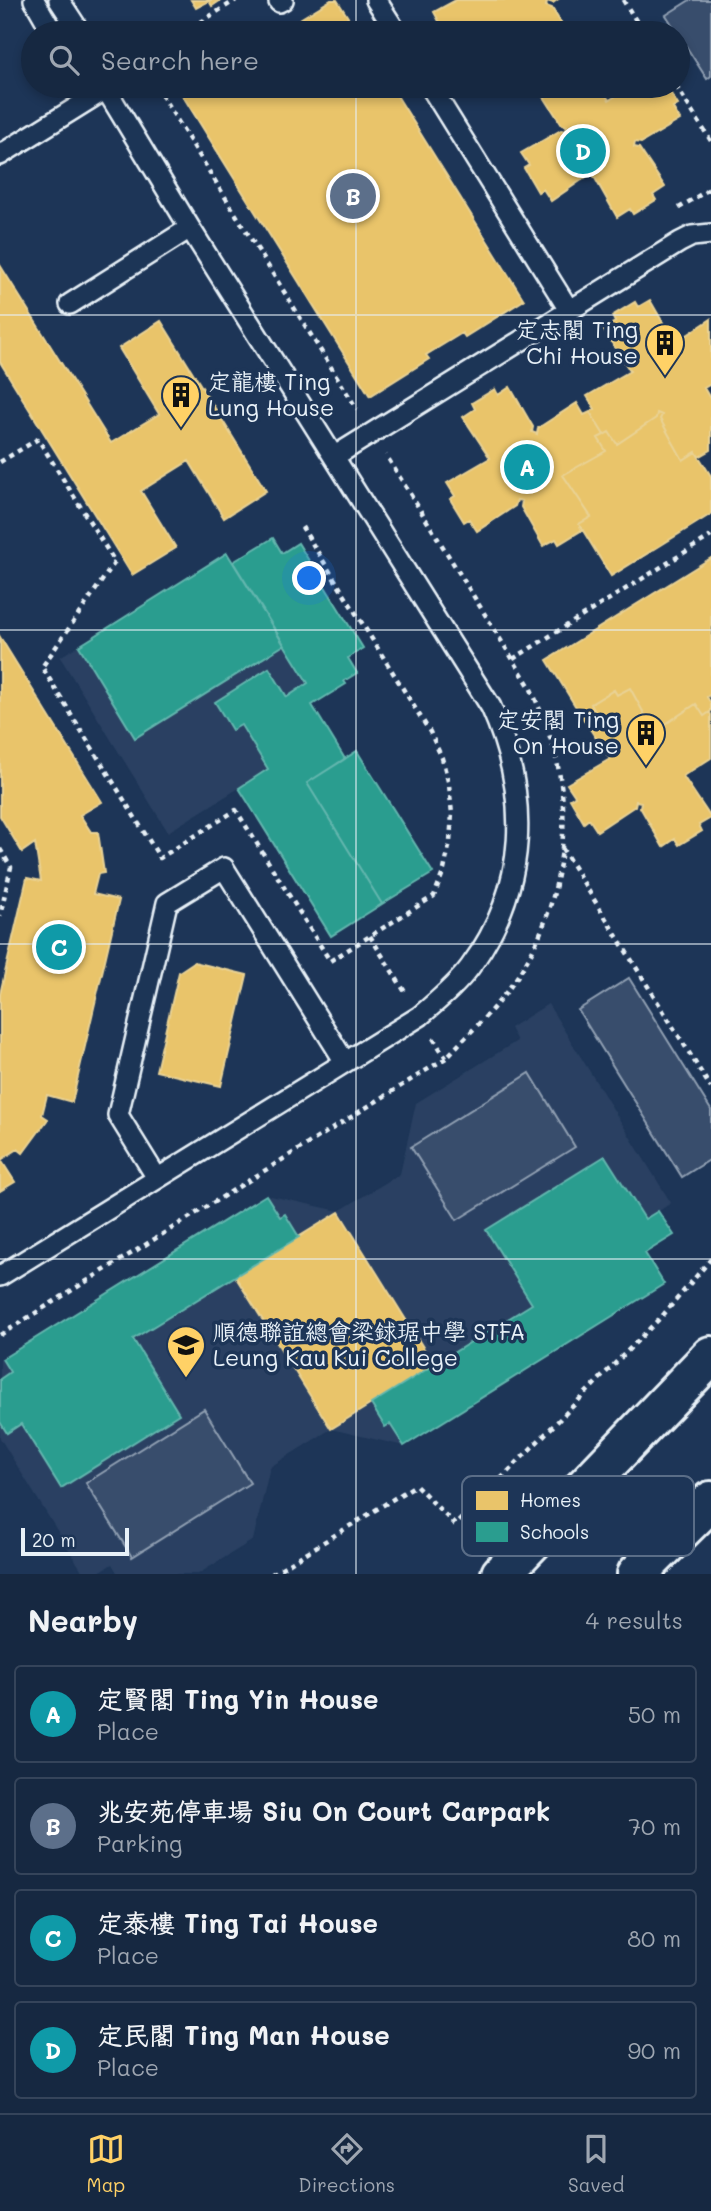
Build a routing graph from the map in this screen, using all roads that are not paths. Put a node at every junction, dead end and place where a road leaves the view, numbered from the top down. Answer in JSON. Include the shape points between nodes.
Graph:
{"nodes":[{"id":1,"x":34,"y":0,"type":"edge"},
{"id":2,"x":59,"y":0,"type":"edge"},
{"id":3,"x":376,"y":0,"type":"edge"},
{"id":4,"x":46,"y":21,"type":"edge"},
{"id":5,"x":73,"y":21,"type":"edge"},
{"id":6,"x":389,"y":21,"type":"edge"},
{"id":7,"x":88,"y":98,"type":"edge"},
{"id":8,"x":112,"y":98,"type":"edge"},
{"id":9,"x":437,"y":98,"type":"edge"},
{"id":10,"x":0,"y":155,"type":"edge"},
{"id":11,"x":190,"y":228,"type":"junction"},
{"id":12,"x":711,"y":234,"type":"edge"},
{"id":13,"x":70,"y":304,"type":"dead end"},
{"id":14,"x":569,"y":310,"type":"junction"},
{"id":15,"x":334,"y":456,"type":"junction"},
{"id":16,"x":345,"y":1062,"type":"junction"},
{"id":17,"x":157,"y":1178,"type":"junction"},
{"id":18,"x":0,"y":1276,"type":"edge"},
{"id":19,"x":711,"y":1356,"type":"edge"},
{"id":20,"x":595,"y":1476,"type":"edge"},
{"id":21,"x":711,"y":1501,"type":"edge"},
{"id":22,"x":694,"y":1518,"type":"edge"},
{"id":23,"x":518,"y":1556,"type":"edge"},
{"id":24,"x":655,"y":1556,"type":"edge"},
{"id":25,"x":501,"y":1574,"type":"edge"},
{"id":26,"x":637,"y":1574,"type":"edge"}],
"edges":[{"from":1,"to":4,"type":"lane"},
{"from":2,"to":5,"type":"lane"},
{"from":3,"to":6,"type":"lane"},
{"from":7,"to":10,"type":"lane"},
{"from":8,"to":11,"type":"lane"},
{"from":9,"to":14,"type":"lane"},
{"from":11,"to":13,"type":"lane"},
{"from":11,"to":15,"type":"lane"},
{"from":12,"to":14,"type":"lane","via":[[680,242]]},
{"from":14,"to":15,"type":"lane"},
{"from":15,"to":16,"type":"lane","via":[[491,707],[505,739],[519,806],[518,841],[503,908],[469,968],[420,1016]]},
{"from":16,"to":17,"type":"lane"},
{"from":16,"to":17,"type":"lane","via":[[224,868],[212,875],[167,903],[118,1115]]},
{"from":17,"to":18,"type":"lane"},
{"from":19,"to":20,"type":"highway"},
{"from":21,"to":22,"type":"highway"},
{"from":23,"to":25,"type":"highway"},
{"from":24,"to":26,"type":"highway"}]}
